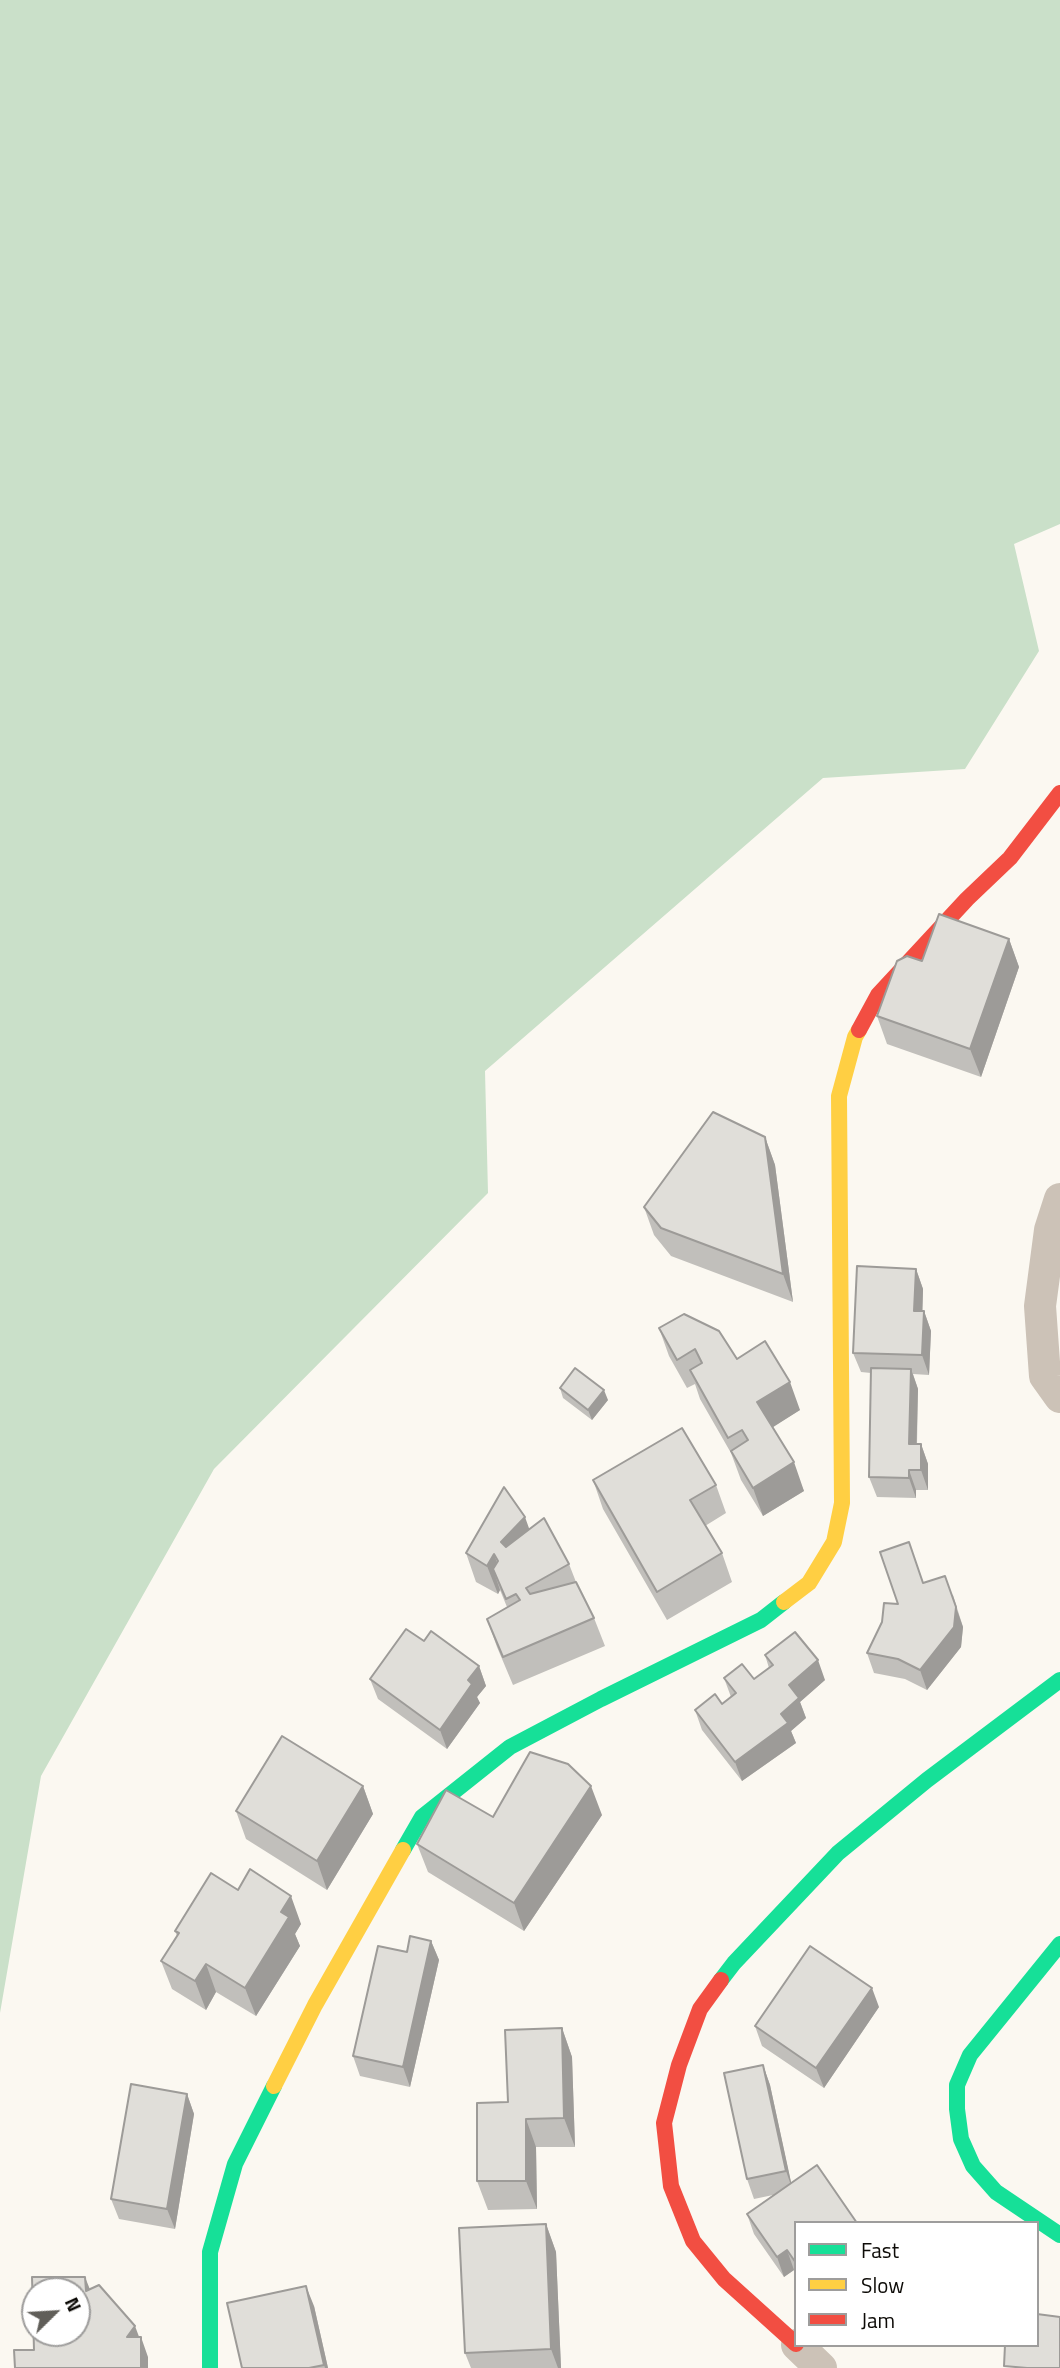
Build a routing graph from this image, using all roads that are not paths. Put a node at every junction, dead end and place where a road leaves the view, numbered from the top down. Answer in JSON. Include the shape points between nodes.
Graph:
{"nodes":[{"id":1,"x":1060,"y":793,"type":"edge"},
{"id":2,"x":1060,"y":1199,"type":"edge"},
{"id":3,"x":1060,"y":1397,"type":"edge"},
{"id":4,"x":1060,"y":1680,"type":"edge"},
{"id":5,"x":1060,"y":1944,"type":"edge"},
{"id":6,"x":1060,"y":2235,"type":"edge"},
{"id":7,"x":794,"y":2343,"type":"edge"},
{"id":8,"x":798,"y":2347,"type":"edge"},
{"id":9,"x":210,"y":2368,"type":"edge"},
{"id":10,"x":821,"y":2368,"type":"edge"}],
"edges":[{"from":1,"to":9,"type":"street","via":[[1010,858],[878,995],[855,1037],[839,1096],[842,1503],[835,1542],[809,1583],[761,1620],[510,1746],[422,1817],[316,2004],[235,2164],[210,2252]]},
{"from":2,"to":3,"type":"street","via":[[1050,1230],[1040,1306],[1045,1376]]},
{"from":4,"to":7,"type":"street","via":[[838,1853],[734,1963],[700,2009],[664,2123],[671,2186],[693,2241],[724,2279]]},
{"from":5,"to":6,"type":"street","via":[[970,2055],[957,2085],[957,2109],[961,2139],[973,2166],[996,2192]]},
{"from":8,"to":10,"type":"street"}]}
